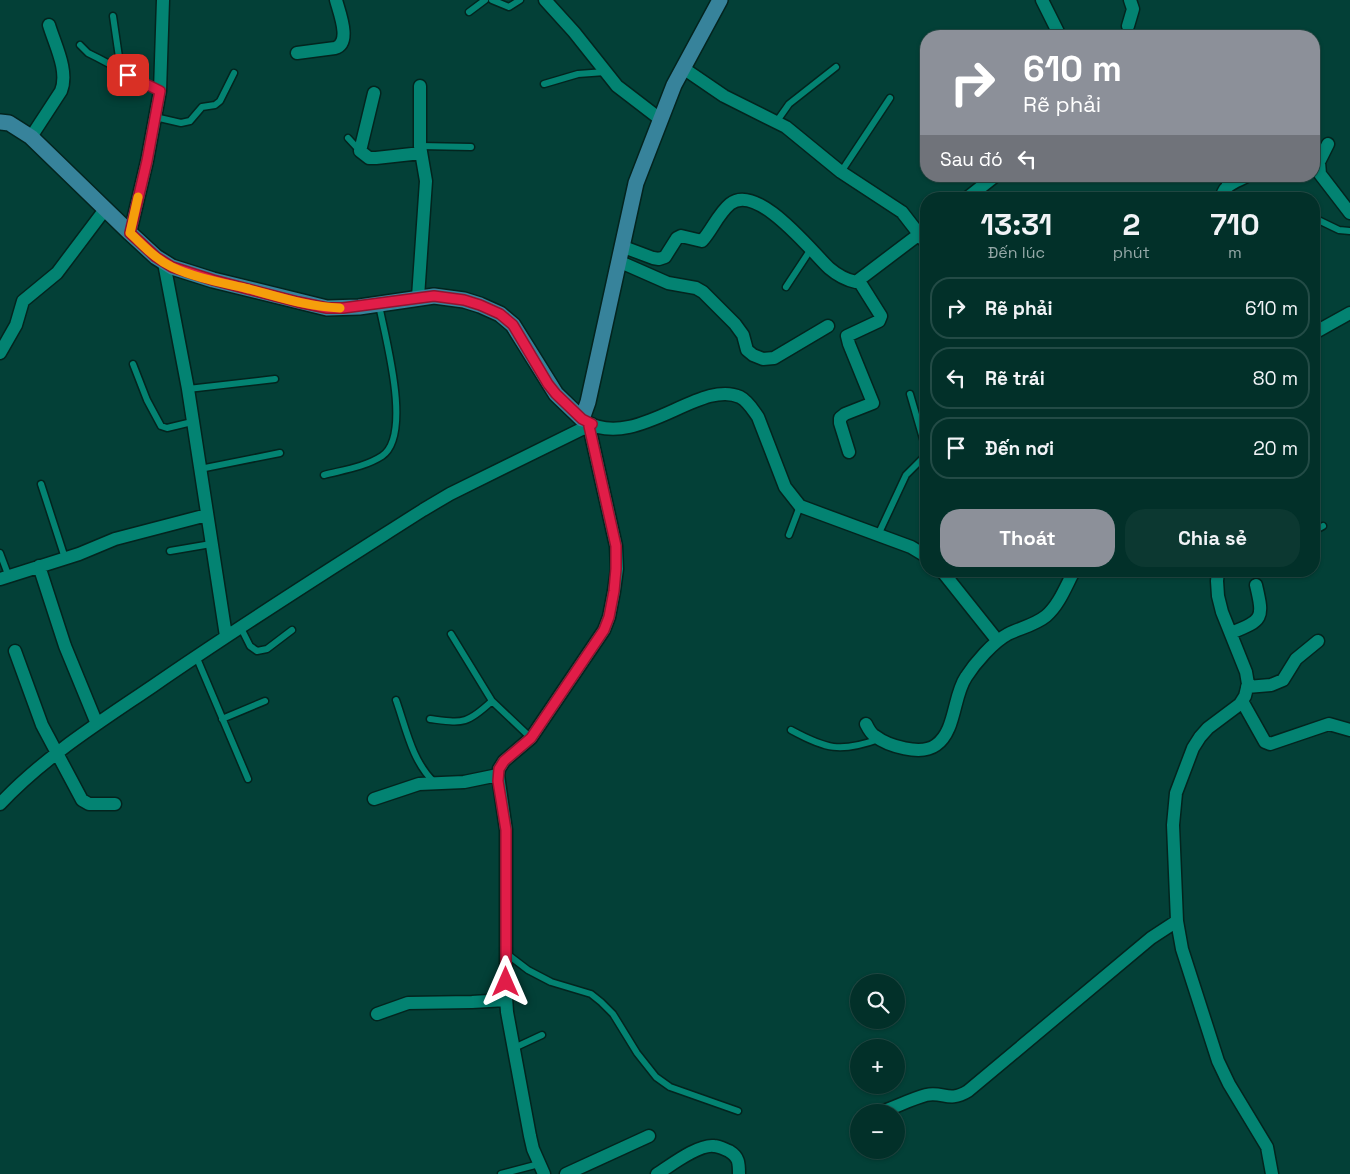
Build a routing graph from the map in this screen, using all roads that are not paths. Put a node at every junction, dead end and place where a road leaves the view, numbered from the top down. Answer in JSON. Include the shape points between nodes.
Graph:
{"nodes":[{"id":1,"x":163,"y":0,"type":"edge"},
{"id":2,"x":336,"y":0,"type":"edge"},
{"id":3,"x":485,"y":0,"type":"edge"},
{"id":4,"x":492,"y":0,"type":"edge"},
{"id":5,"x":520,"y":0,"type":"edge"},
{"id":6,"x":545,"y":0,"type":"edge"},
{"id":7,"x":720,"y":0,"type":"edge"},
{"id":8,"x":1042,"y":0,"type":"edge"},
{"id":9,"x":1130,"y":0,"type":"edge"},
{"id":10,"x":469,"y":12,"type":"dead end"},
{"id":11,"x":113,"y":16,"type":"dead end"},
{"id":12,"x":49,"y":25,"type":"dead end"},
{"id":13,"x":1128,"y":26,"type":"dead end"},
{"id":14,"x":1057,"y":30,"type":"edge"},
{"id":15,"x":80,"y":45,"type":"dead end"},
{"id":16,"x":297,"y":53,"type":"dead end"},
{"id":17,"x":836,"y":67,"type":"dead end"},
{"id":18,"x":683,"y":68,"type":"junction"},
{"id":19,"x":121,"y":71,"type":"junction"},
{"id":20,"x":605,"y":72,"type":"junction"},
{"id":21,"x":234,"y":73,"type":"dead end"},
{"id":22,"x":544,"y":84,"type":"dead end"},
{"id":23,"x":420,"y":86,"type":"dead end"},
{"id":24,"x":160,"y":91,"type":"junction"},
{"id":25,"x":374,"y":93,"type":"dead end"},
{"id":26,"x":890,"y":98,"type":"dead end"},
{"id":27,"x":155,"y":117,"type":"junction"},
{"id":28,"x":660,"y":119,"type":"junction"},
{"id":29,"x":777,"y":121,"type":"junction"},
{"id":30,"x":0,"y":122,"type":"edge"},
{"id":31,"x":31,"y":137,"type":"junction"},
{"id":32,"x":348,"y":138,"type":"dead end"},
{"id":33,"x":1328,"y":144,"type":"dead end"},
{"id":34,"x":471,"y":147,"type":"dead end"},
{"id":35,"x":420,"y":149,"type":"junction"},
{"id":36,"x":360,"y":151,"type":"junction"},
{"id":37,"x":1320,"y":160,"type":"edge"},
{"id":38,"x":841,"y":172,"type":"junction"},
{"id":39,"x":1320,"y":174,"type":"edge"},
{"id":40,"x":987,"y":182,"type":"edge"},
{"id":41,"x":975,"y":192,"type":"edge"},
{"id":42,"x":106,"y":208,"type":"junction"},
{"id":43,"x":1350,"y":213,"type":"edge"},
{"id":44,"x":1320,"y":221,"type":"edge"},
{"id":45,"x":920,"y":231,"type":"edge"},
{"id":46,"x":1350,"y":231,"type":"edge"},
{"id":47,"x":130,"y":233,"type":"junction"},
{"id":48,"x":920,"y":238,"type":"edge"},
{"id":49,"x":622,"y":246,"type":"junction"},
{"id":50,"x":811,"y":249,"type":"junction"},
{"id":51,"x":618,"y":261,"type":"junction"},
{"id":52,"x":164,"y":262,"type":"junction"},
{"id":53,"x":858,"y":281,"type":"junction"},
{"id":54,"x":786,"y":287,"type":"dead end"},
{"id":55,"x":418,"y":298,"type":"junction"},
{"id":56,"x":379,"y":304,"type":"junction"},
{"id":57,"x":1350,"y":313,"type":"edge"},
{"id":58,"x":828,"y":326,"type":"dead end"},
{"id":59,"x":1320,"y":330,"type":"edge"},
{"id":60,"x":0,"y":353,"type":"edge"},
{"id":61,"x":133,"y":364,"type":"dead end"},
{"id":62,"x":275,"y":379,"type":"dead end"},
{"id":63,"x":188,"y":390,"type":"junction"},
{"id":64,"x":910,"y":394,"type":"dead end"},
{"id":65,"x":192,"y":422,"type":"junction"},
{"id":66,"x":588,"y":423,"type":"junction"},
{"id":67,"x":920,"y":428,"type":"edge"},
{"id":68,"x":849,"y":452,"type":"dead end"},
{"id":69,"x":280,"y":453,"type":"dead end"},
{"id":70,"x":920,"y":461,"type":"edge"},
{"id":71,"x":199,"y":469,"type":"junction"},
{"id":72,"x":324,"y":475,"type":"dead end"},
{"id":73,"x":41,"y":484,"type":"dead end"},
{"id":74,"x":800,"y":506,"type":"junction"},
{"id":75,"x":207,"y":515,"type":"junction"},
{"id":76,"x":1323,"y":526,"type":"dead end"},
{"id":77,"x":1320,"y":528,"type":"edge"},
{"id":78,"x":789,"y":535,"type":"dead end"},
{"id":79,"x":878,"y":535,"type":"junction"},
{"id":80,"x":211,"y":544,"type":"junction"},
{"id":81,"x":170,"y":551,"type":"dead end"},
{"id":82,"x":0,"y":553,"type":"edge"},
{"id":83,"x":920,"y":553,"type":"edge"},
{"id":84,"x":65,"y":558,"type":"junction"},
{"id":85,"x":39,"y":566,"type":"junction"},
{"id":86,"x":947,"y":577,"type":"edge"},
{"id":87,"x":1070,"y":577,"type":"edge"},
{"id":88,"x":1217,"y":577,"type":"edge"},
{"id":89,"x":4,"y":578,"type":"edge"},
{"id":90,"x":1256,"y":585,"type":"dead end"},
{"id":91,"x":240,"y":626,"type":"junction"},
{"id":92,"x":292,"y":630,"type":"dead end"},
{"id":93,"x":1231,"y":633,"type":"junction"},
{"id":94,"x":451,"y":634,"type":"dead end"},
{"id":95,"x":226,"y":636,"type":"junction"},
{"id":96,"x":997,"y":640,"type":"junction"},
{"id":97,"x":1318,"y":641,"type":"dead end"},
{"id":98,"x":15,"y":651,"type":"dead end"},
{"id":99,"x":196,"y":656,"type":"junction"},
{"id":100,"x":1247,"y":687,"type":"junction"},
{"id":101,"x":396,"y":700,"type":"dead end"},
{"id":102,"x":265,"y":701,"type":"dead end"},
{"id":103,"x":492,"y":701,"type":"junction"},
{"id":104,"x":1242,"y":701,"type":"junction"},
{"id":105,"x":222,"y":719,"type":"junction"},
{"id":106,"x":430,"y":719,"type":"dead end"},
{"id":107,"x":97,"y":724,"type":"junction"},
{"id":108,"x":866,"y":724,"type":"dead end"},
{"id":109,"x":790,"y":730,"type":"dead end"},
{"id":110,"x":1350,"y":730,"type":"edge"},
{"id":111,"x":531,"y":738,"type":"junction"},
{"id":112,"x":880,"y":738,"type":"junction"},
{"id":113,"x":57,"y":753,"type":"junction"},
{"id":114,"x":498,"y":775,"type":"junction"},
{"id":115,"x":248,"y":779,"type":"dead end"},
{"id":116,"x":435,"y":783,"type":"junction"},
{"id":117,"x":374,"y":799,"type":"dead end"},
{"id":118,"x":0,"y":804,"type":"edge"},
{"id":119,"x":114,"y":804,"type":"dead end"},
{"id":120,"x":1177,"y":924,"type":"junction"},
{"id":121,"x":506,"y":954,"type":"junction"},
{"id":122,"x":506,"y":1000,"type":"junction"},
{"id":123,"x":377,"y":1014,"type":"dead end"},
{"id":124,"x":542,"y":1035,"type":"dead end"},
{"id":125,"x":514,"y":1048,"type":"junction"},
{"id":126,"x":902,"y":1104,"type":"edge"},
{"id":127,"x":738,"y":1111,"type":"dead end"},
{"id":128,"x":650,"y":1136,"type":"dead end"},
{"id":129,"x":542,"y":1169,"type":"edge"},
{"id":130,"x":501,"y":1174,"type":"edge"},
{"id":131,"x":566,"y":1174,"type":"edge"},
{"id":132,"x":657,"y":1174,"type":"edge"},
{"id":133,"x":739,"y":1174,"type":"edge"},
{"id":134,"x":1272,"y":1174,"type":"edge"}],
"edges":[{"from":1,"to":24,"type":"street"},
{"from":2,"to":16,"type":"street","via":[[343,42],[335,48]]},
{"from":3,"to":10,"type":"lane"},
{"from":4,"to":5,"type":"lane","via":[[509,7]]},
{"from":6,"to":20,"type":"street"},
{"from":7,"to":18,"type":"street"},
{"from":8,"to":14,"type":"street"},
{"from":9,"to":13,"type":"street","via":[[1133,8]]},
{"from":11,"to":19,"type":"lane"},
{"from":12,"to":31,"type":"street","via":[[60,58],[64,84]]},
{"from":15,"to":19,"type":"lane"},
{"from":17,"to":29,"type":"lane","via":[[789,104]]},
{"from":18,"to":28,"type":"street"},
{"from":18,"to":29,"type":"street","via":[[724,96]]},
{"from":19,"to":24,"type":"lane"},
{"from":20,"to":22,"type":"lane","via":[[578,74]]},
{"from":20,"to":28,"type":"street","via":[[617,86]]},
{"from":21,"to":27,"type":"lane","via":[[220,101],[202,107],[190,121],[181,123]]},
{"from":23,"to":35,"type":"street"},
{"from":24,"to":27,"type":"street"},
{"from":25,"to":36,"type":"street"},
{"from":26,"to":38,"type":"lane"},
{"from":27,"to":47,"type":"street"},
{"from":28,"to":49,"type":"street","via":[[636,183]]},
{"from":29,"to":38,"type":"street"},
{"from":30,"to":31,"type":"street","via":[[9,123]]},
{"from":31,"to":42,"type":"street"},
{"from":32,"to":36,"type":"lane"},
{"from":33,"to":37,"type":"street"},
{"from":34,"to":35,"type":"lane"},
{"from":35,"to":36,"type":"street","via":[[376,158],[369,158]]},
{"from":35,"to":55,"type":"street","via":[[426,181]]},
{"from":38,"to":45,"type":"street","via":[[902,212]]},
{"from":39,"to":43,"type":"street"},
{"from":40,"to":41,"type":"street"},
{"from":42,"to":47,"type":"street"},
{"from":42,"to":60,"type":"street","via":[[57,273],[23,301],[16,325]]},
{"from":44,"to":46,"type":"lane"},
{"from":47,"to":52,"type":"street"},
{"from":48,"to":53,"type":"street"},
{"from":49,"to":50,"type":"street","via":[[653,258],[665,257],[681,236],[702,241],[728,205],[744,199],[768,210],[787,224]]},
{"from":49,"to":51,"type":"street"},
{"from":50,"to":53,"type":"street","via":[[830,269],[847,280]]},
{"from":50,"to":54,"type":"lane"},
{"from":51,"to":58,"type":"street","via":[[668,283],[703,292],[735,324],[743,335],[747,350],[763,359],[774,358]]},
{"from":51,"to":66,"type":"street","via":[[588,402]]},
{"from":52,"to":56,"type":"street","via":[[213,280],[327,308]]},
{"from":52,"to":63,"type":"street"},
{"from":53,"to":68,"type":"street","via":[[881,316],[878,321],[847,336],[873,403],[840,418]]},
{"from":55,"to":56,"type":"street"},
{"from":55,"to":66,"type":"street","via":[[434,296],[464,300],[500,314],[513,325],[552,389]]},
{"from":56,"to":72,"type":"lane","via":[[397,402],[393,439],[382,456],[361,466]]},
{"from":57,"to":59,"type":"street"},
{"from":61,"to":65,"type":"lane","via":[[161,426],[167,428]]},
{"from":62,"to":63,"type":"lane"},
{"from":63,"to":65,"type":"street"},
{"from":64,"to":67,"type":"lane"},
{"from":65,"to":71,"type":"street"},
{"from":66,"to":74,"type":"street","via":[[609,428],[635,426],[709,396],[725,394],[740,397],[758,417],[785,487]]},
{"from":66,"to":91,"type":"street","via":[[450,494]]},
{"from":66,"to":111,"type":"street","via":[[616,546],[609,617],[604,630]]},
{"from":69,"to":71,"type":"lane"},
{"from":70,"to":79,"type":"lane","via":[[906,475]]},
{"from":71,"to":75,"type":"street"},
{"from":73,"to":84,"type":"lane"},
{"from":74,"to":78,"type":"lane"},
{"from":74,"to":79,"type":"street"},
{"from":75,"to":80,"type":"street"},
{"from":75,"to":84,"type":"street","via":[[115,539]]},
{"from":76,"to":77,"type":"lane"},
{"from":79,"to":83,"type":"street"},
{"from":80,"to":81,"type":"lane"},
{"from":80,"to":95,"type":"street"},
{"from":82,"to":89,"type":"lane"},
{"from":84,"to":85,"type":"street"},
{"from":85,"to":89,"type":"street"},
{"from":85,"to":107,"type":"street","via":[[65,646]]},
{"from":86,"to":96,"type":"street"},
{"from":87,"to":96,"type":"street","via":[[1046,616]]},
{"from":88,"to":93,"type":"street","via":[[1218,596]]},
{"from":90,"to":93,"type":"street","via":[[1261,615],[1258,620]]},
{"from":91,"to":92,"type":"lane","via":[[250,646],[257,651],[267,649]]},
{"from":91,"to":95,"type":"street"},
{"from":93,"to":100,"type":"street","via":[[1246,672]]},
{"from":94,"to":103,"type":"lane"},
{"from":95,"to":99,"type":"street"},
{"from":96,"to":112,"type":"street","via":[[966,676],[952,721],[937,745],[916,751]]},
{"from":97,"to":100,"type":"street","via":[[1296,659],[1284,680],[1272,685]]},
{"from":98,"to":113,"type":"street","via":[[42,725]]},
{"from":99,"to":105,"type":"lane"},
{"from":99,"to":107,"type":"street"},
{"from":100,"to":104,"type":"street"},
{"from":101,"to":116,"type":"lane","via":[[415,755]]},
{"from":102,"to":105,"type":"lane"},
{"from":103,"to":106,"type":"lane","via":[[465,722]]},
{"from":103,"to":111,"type":"lane"},
{"from":104,"to":110,"type":"street","via":[[1270,744],[1329,724]]},
{"from":104,"to":120,"type":"street","via":[[1200,737],[1176,793],[1173,824]]},
{"from":105,"to":115,"type":"lane"},
{"from":107,"to":113,"type":"street"},
{"from":108,"to":112,"type":"street"},
{"from":109,"to":112,"type":"lane","via":[[814,742],[842,748],[861,746]]},
{"from":111,"to":114,"type":"street","via":[[504,761]]},
{"from":113,"to":118,"type":"street"},
{"from":113,"to":119,"type":"street","via":[[82,800],[89,804]]},
{"from":114,"to":116,"type":"street"},
{"from":114,"to":121,"type":"street","via":[[506,830]]},
{"from":116,"to":117,"type":"street","via":[[408,787]]},
{"from":120,"to":126,"type":"street","via":[[1150,938],[968,1091],[951,1098],[926,1095]]},
{"from":120,"to":134,"type":"street","via":[[1218,1061],[1267,1147]]},
{"from":121,"to":122,"type":"street"},
{"from":121,"to":127,"type":"lane","via":[[543,978],[591,994],[601,1002],[613,1014],[656,1077],[670,1087]]},
{"from":122,"to":123,"type":"street","via":[[408,1002]]},
{"from":122,"to":125,"type":"street"},
{"from":124,"to":125,"type":"lane"},
{"from":125,"to":129,"type":"street","via":[[530,1136]]},
{"from":128,"to":131,"type":"street"},
{"from":129,"to":130,"type":"lane"},
{"from":132,"to":133,"type":"street","via":[[686,1156],[713,1145],[734,1154],[739,1161]]}]}
